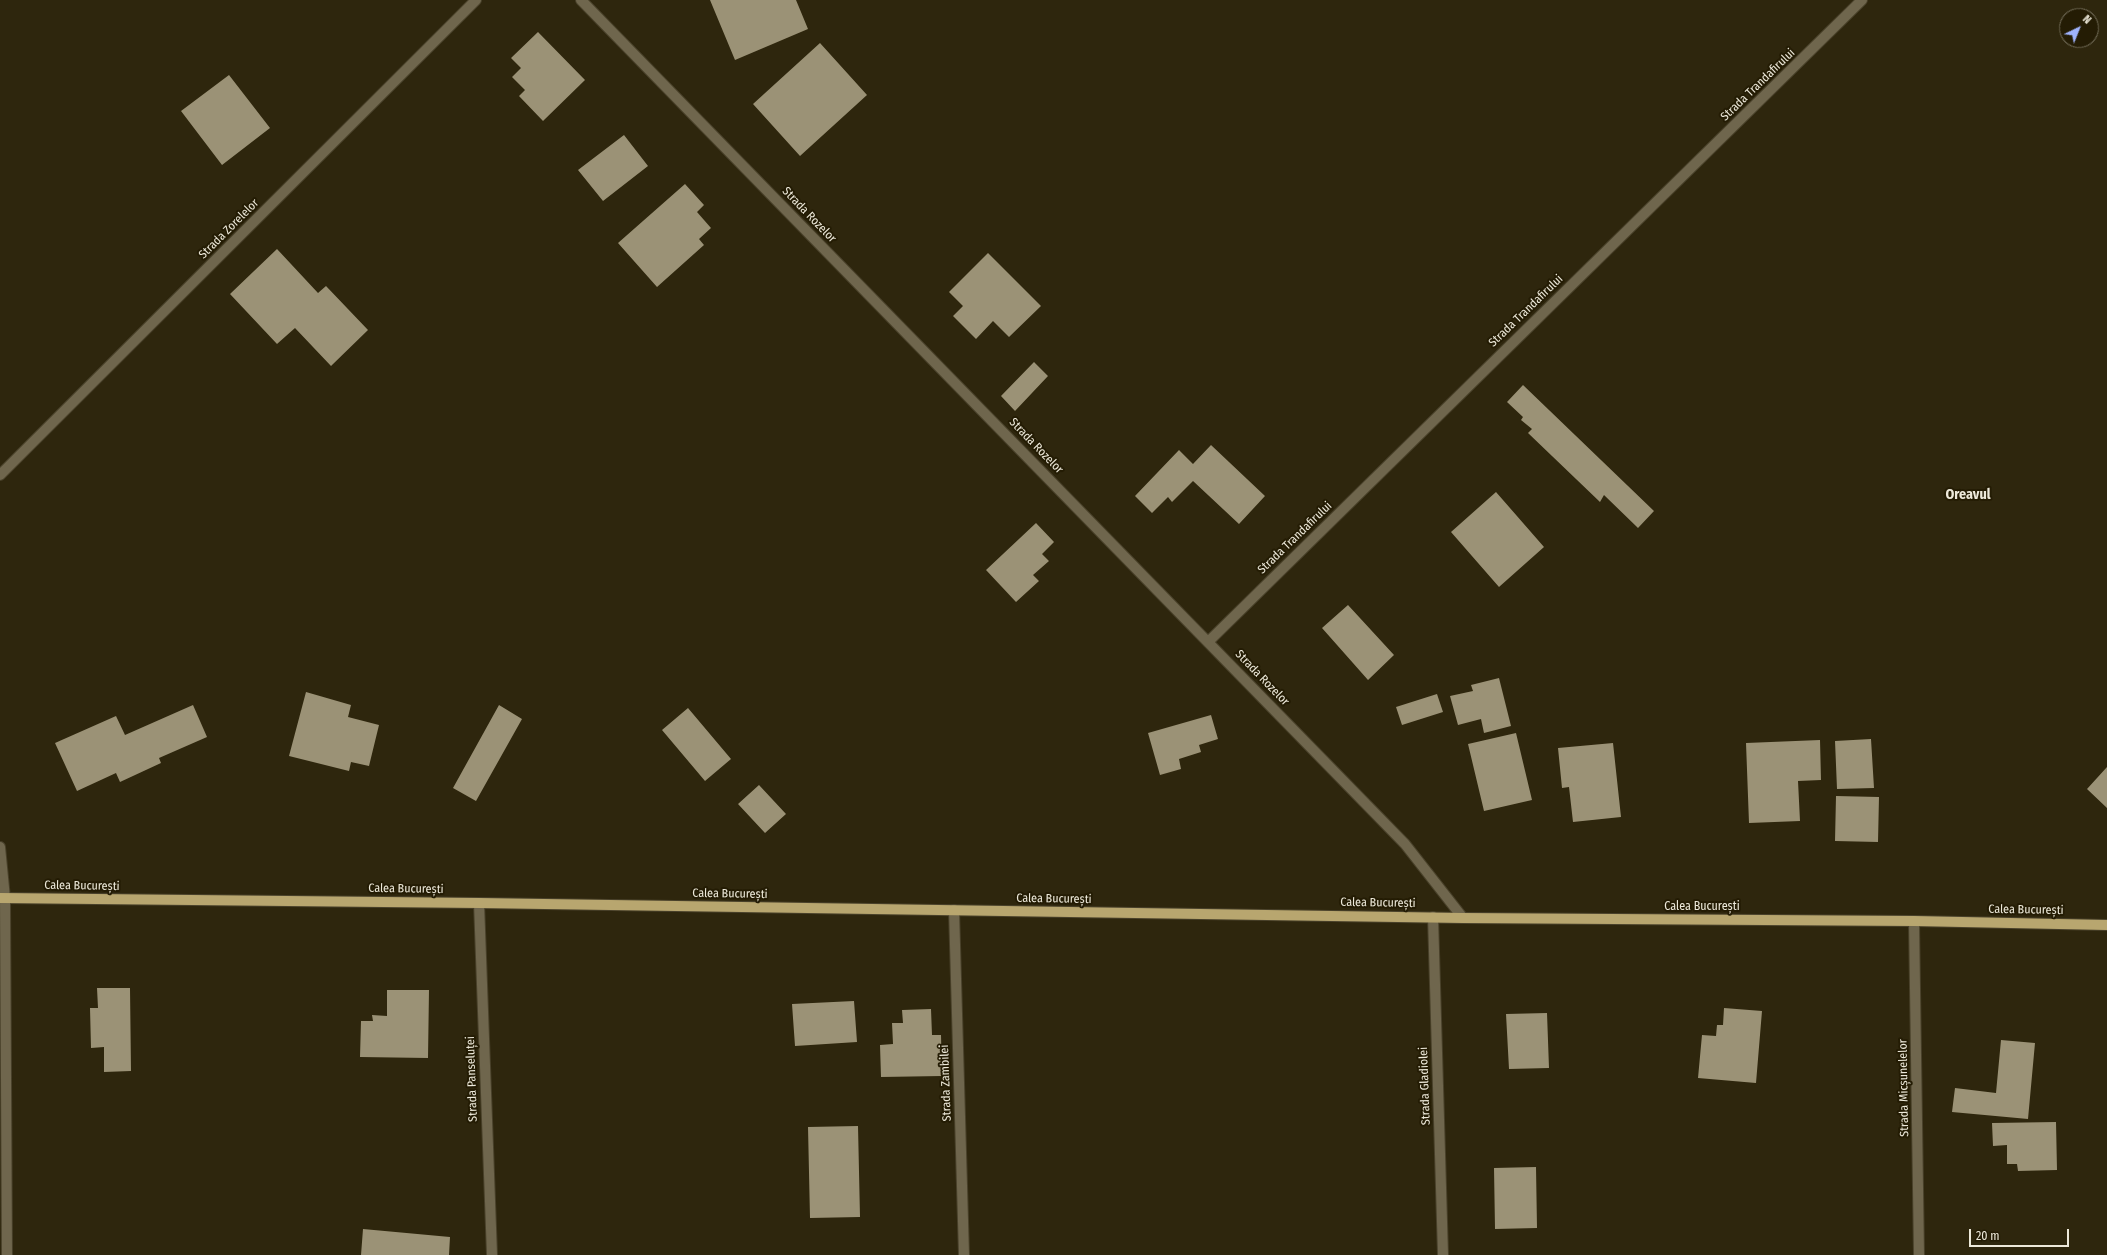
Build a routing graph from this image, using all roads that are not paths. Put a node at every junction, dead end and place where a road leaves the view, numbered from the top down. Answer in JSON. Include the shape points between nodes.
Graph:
{"nodes":[{"id":1,"x":476,"y":0,"type":"edge"},
{"id":2,"x":581,"y":0,"type":"edge"},
{"id":3,"x":1862,"y":0,"type":"edge"},
{"id":4,"x":0,"y":476,"type":"edge"},
{"id":5,"x":1209,"y":641,"type":"junction"},
{"id":6,"x":0,"y":847,"type":"edge"},
{"id":7,"x":2,"y":898,"type":"edge"},
{"id":8,"x":479,"y":902,"type":"junction"},
{"id":9,"x":954,"y":910,"type":"junction"},
{"id":10,"x":1433,"y":917,"type":"junction"},
{"id":11,"x":1463,"y":918,"type":"junction"},
{"id":12,"x":1914,"y":921,"type":"junction"},
{"id":13,"x":2107,"y":925,"type":"edge"},
{"id":14,"x":7,"y":1255,"type":"edge"},
{"id":15,"x":492,"y":1255,"type":"edge"},
{"id":16,"x":964,"y":1255,"type":"edge"},
{"id":17,"x":1443,"y":1255,"type":"edge"},
{"id":18,"x":1919,"y":1255,"type":"edge"}],
"edges":[{"from":1,"to":4,"type":"street","name":"Strada Zorelelor"},
{"from":2,"to":5,"type":"street","name":"Strada Rozelor"},
{"from":3,"to":5,"type":"street","name":"Strada Trandafirului"},
{"from":5,"to":11,"type":"street","name":"Strada Rozelor","via":[[1405,844]]},
{"from":6,"to":7,"type":"street"},
{"from":7,"to":8,"type":"main road","name":"Calea București"},
{"from":7,"to":14,"type":"street"},
{"from":8,"to":9,"type":"main road","name":"Calea București"},
{"from":8,"to":15,"type":"street","name":"Strada Panseluței"},
{"from":9,"to":10,"type":"main road","name":"Calea București"},
{"from":9,"to":16,"type":"street","name":"Strada Zambilei"},
{"from":10,"to":11,"type":"main road","name":"Calea București"},
{"from":10,"to":17,"type":"street","name":"Strada Gladiolei"},
{"from":11,"to":12,"type":"main road","name":"Calea București"},
{"from":12,"to":13,"type":"main road","name":"Calea București"},
{"from":12,"to":18,"type":"street","name":"Strada Micșunelelor"}]}
